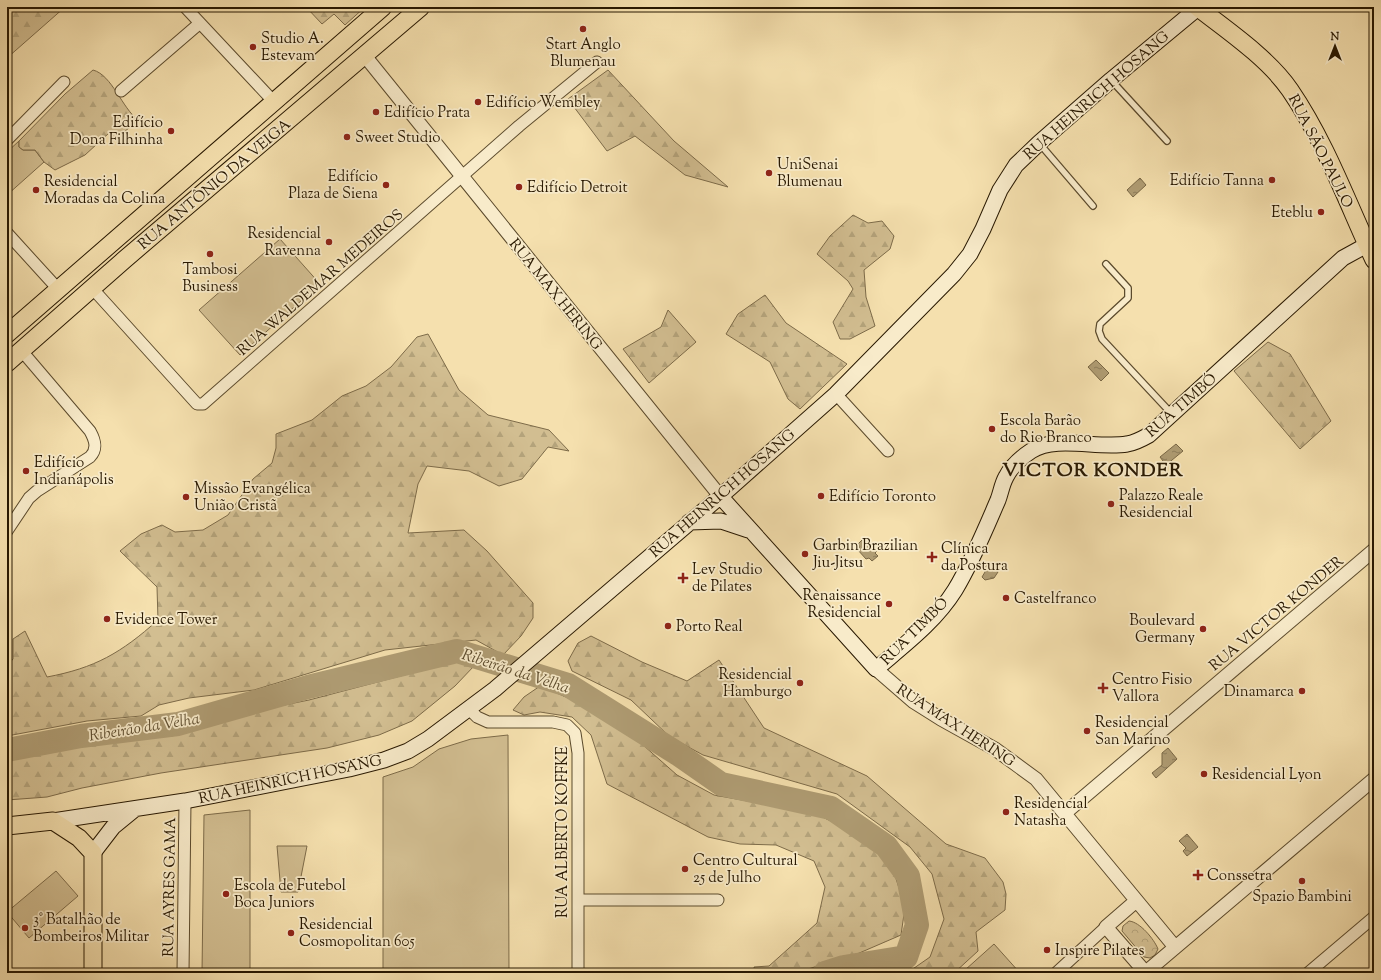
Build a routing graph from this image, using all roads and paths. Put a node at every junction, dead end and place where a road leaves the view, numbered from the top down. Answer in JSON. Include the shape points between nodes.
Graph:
{"nodes":[{"id":1,"x":185,"y":7,"type":"edge"},
{"id":2,"x":382,"y":7,"type":"edge"},
{"id":3,"x":421,"y":7,"type":"edge"},
{"id":4,"x":1198,"y":7,"type":"edge"},
{"id":5,"x":200,"y":23,"type":"junction"},
{"id":6,"x":348,"y":37,"type":"junction"},
{"id":7,"x":365,"y":56,"type":"junction"},
{"id":8,"x":597,"y":62,"type":"dead end"},
{"id":9,"x":1111,"y":80,"type":"junction"},
{"id":10,"x":64,"y":82,"type":"dead end"},
{"id":11,"x":121,"y":91,"type":"dead end"},
{"id":12,"x":275,"y":102,"type":"junction"},
{"id":13,"x":7,"y":140,"type":"edge"},
{"id":14,"x":1167,"y":142,"type":"dead end"},
{"id":15,"x":1039,"y":143,"type":"junction"},
{"id":16,"x":462,"y":176,"type":"junction"},
{"id":17,"x":1093,"y":206,"type":"dead end"},
{"id":18,"x":7,"y":233,"type":"edge"},
{"id":19,"x":1370,"y":242,"type":"edge"},
{"id":20,"x":1374,"y":260,"type":"edge"},
{"id":21,"x":1106,"y":264,"type":"dead end"},
{"id":22,"x":92,"y":288,"type":"junction"},
{"id":23,"x":58,"y":289,"type":"junction"},
{"id":24,"x":7,"y":334,"type":"edge"},
{"id":25,"x":21,"y":350,"type":"junction"},
{"id":26,"x":7,"y":363,"type":"edge"},
{"id":27,"x":836,"y":394,"type":"junction"},
{"id":28,"x":1172,"y":415,"type":"junction"},
{"id":29,"x":888,"y":452,"type":"dead end"},
{"id":30,"x":720,"y":496,"type":"junction"},
{"id":31,"x":689,"y":522,"type":"junction"},
{"id":32,"x":7,"y":531,"type":"edge"},
{"id":33,"x":750,"y":531,"type":"junction"},
{"id":34,"x":1374,"y":550,"type":"edge"},
{"id":35,"x":876,"y":670,"type":"junction"},
{"id":36,"x":469,"y":709,"type":"junction"},
{"id":37,"x":1374,"y":779,"type":"edge"},
{"id":38,"x":185,"y":801,"type":"junction"},
{"id":39,"x":135,"y":809,"type":"junction"},
{"id":40,"x":1065,"y":813,"type":"junction"},
{"id":41,"x":53,"y":821,"type":"junction"},
{"id":42,"x":7,"y":826,"type":"edge"},
{"id":43,"x":93,"y":853,"type":"junction"},
{"id":44,"x":578,"y":900,"type":"junction"},
{"id":45,"x":718,"y":900,"type":"dead end"},
{"id":46,"x":1136,"y":901,"type":"junction"},
{"id":47,"x":1374,"y":917,"type":"edge"},
{"id":48,"x":1106,"y":927,"type":"junction"},
{"id":49,"x":1174,"y":947,"type":"junction"},
{"id":50,"x":93,"y":973,"type":"edge"},
{"id":51,"x":183,"y":973,"type":"edge"},
{"id":52,"x":578,"y":973,"type":"edge"},
{"id":53,"x":1056,"y":973,"type":"edge"},
{"id":54,"x":1146,"y":973,"type":"edge"},
{"id":55,"x":1308,"y":973,"type":"edge"}],
"edges":[{"from":1,"to":5,"type":"street"},
{"from":2,"to":6,"type":"main road","name":"RUA ANTÔNIO DA VEIGA"},
{"from":3,"to":7,"type":"main road","name":"RUA ANTÔNIO DA VEIGA"},
{"from":4,"to":9,"type":"main road","name":"RUA HEINRICH HOSANG"},
{"from":4,"to":19,"type":"main road","name":"RUA SÃO PAULO","via":[[1244,43],[1290,89],[1309,120]]},
{"from":5,"to":11,"type":"street"},
{"from":5,"to":12,"type":"street"},
{"from":6,"to":7,"type":"main road"},
{"from":6,"to":12,"type":"main road","name":"RUA ANTÔNIO DA VEIGA"},
{"from":7,"to":16,"type":"street","name":"RUA MAX HERING"},
{"from":7,"to":22,"type":"main road","name":"RUA ANTÔNIO DA VEIGA"},
{"from":8,"to":16,"type":"street","name":"RUA WALDEMAR MEDEIROS"},
{"from":9,"to":14,"type":"lane"},
{"from":9,"to":15,"type":"main road","name":"RUA HEINRICH HOSANG"},
{"from":10,"to":13,"type":"street"},
{"from":12,"to":23,"type":"main road","name":"RUA ANTÔNIO DA VEIGA"},
{"from":15,"to":17,"type":"lane"},
{"from":15,"to":27,"type":"main road","name":"RUA HEINRICH HOSANG","via":[[1016,165],[1000,190],[984,229],[958,269]]},
{"from":16,"to":22,"type":"street","name":"RUA WALDEMAR MEDEIROS","via":[[203,404],[197,404]]},
{"from":16,"to":30,"type":"street","name":"RUA MAX HERING"},
{"from":18,"to":23,"type":"street"},
{"from":19,"to":20,"type":"main road","name":"RUA SÃO PAULO"},
{"from":19,"to":28,"type":"main road","name":"RUA TIMBÓ","via":[[1343,258]]},
{"from":21,"to":28,"type":"lane","via":[[1128,288],[1129,293],[1128,298],[1100,324],[1102,339]]},
{"from":22,"to":25,"type":"main road","name":"RUA ANTÔNIO DA VEIGA"},
{"from":23,"to":24,"type":"main road","name":"RUA ANTÔNIO DA VEIGA"},
{"from":25,"to":26,"type":"main road","name":"RUA ANTÔNIO DA VEIGA"},
{"from":25,"to":32,"type":"street","via":[[90,430],[96,445],[90,458],[29,498]]},
{"from":27,"to":29,"type":"street"},
{"from":27,"to":30,"type":"main road","name":"RUA HEINRICH HOSANG"},
{"from":28,"to":35,"type":"main road","name":"RUA TIMBÓ","via":[[1149,435],[1135,442],[1108,446],[1056,443],[1032,450],[1006,476],[976,549],[954,591],[937,614]]},
{"from":30,"to":31,"type":"main road","name":"RUA HEINRICH HOSANG"},
{"from":30,"to":33,"type":"main road","name":"RUA MAX HERING"},
{"from":31,"to":33,"type":"main road","name":"RUA MAX HERING","via":[[721,520]]},
{"from":31,"to":36,"type":"main road","name":"RUA HEINRICH HOSANG"},
{"from":33,"to":35,"type":"main road","name":"RUA MAX HERING"},
{"from":34,"to":40,"type":"street","name":"RUA VICTOR KONDER"},
{"from":35,"to":40,"type":"street","name":"RUA MAX HERING","via":[[914,702],[995,749],[1036,779]]},
{"from":36,"to":38,"type":"main road","name":"RUA HEINRICH HOSANG","via":[[428,739],[384,760],[349,770]]},
{"from":36,"to":44,"type":"street","name":"RUA ALBERTO KOFFKE","via":[[477,717],[488,722],[553,722],[567,725],[575,733],[578,753]]},
{"from":37,"to":49,"type":"street"},
{"from":38,"to":39,"type":"main road","name":"RUA HEINRICH HOSANG"},
{"from":38,"to":51,"type":"street","name":"RUA AYRES GAMA"},
{"from":39,"to":41,"type":"main road","name":"RUA HEINRICH HOSANG"},
{"from":39,"to":43,"type":"main road","via":[[105,835]]},
{"from":40,"to":46,"type":"street"},
{"from":41,"to":42,"type":"main road","name":"RUA HEINRICH HOSANG"},
{"from":41,"to":43,"type":"main road","via":[[79,838]]},
{"from":43,"to":50,"type":"main road"},
{"from":44,"to":45,"type":"street"},
{"from":44,"to":52,"type":"street","name":"RUA ALBERTO KOFFKE"},
{"from":46,"to":48,"type":"street"},
{"from":46,"to":49,"type":"street"},
{"from":47,"to":55,"type":"street"},
{"from":48,"to":53,"type":"street"},
{"from":48,"to":54,"type":"street"},
{"from":49,"to":54,"type":"street"}]}
